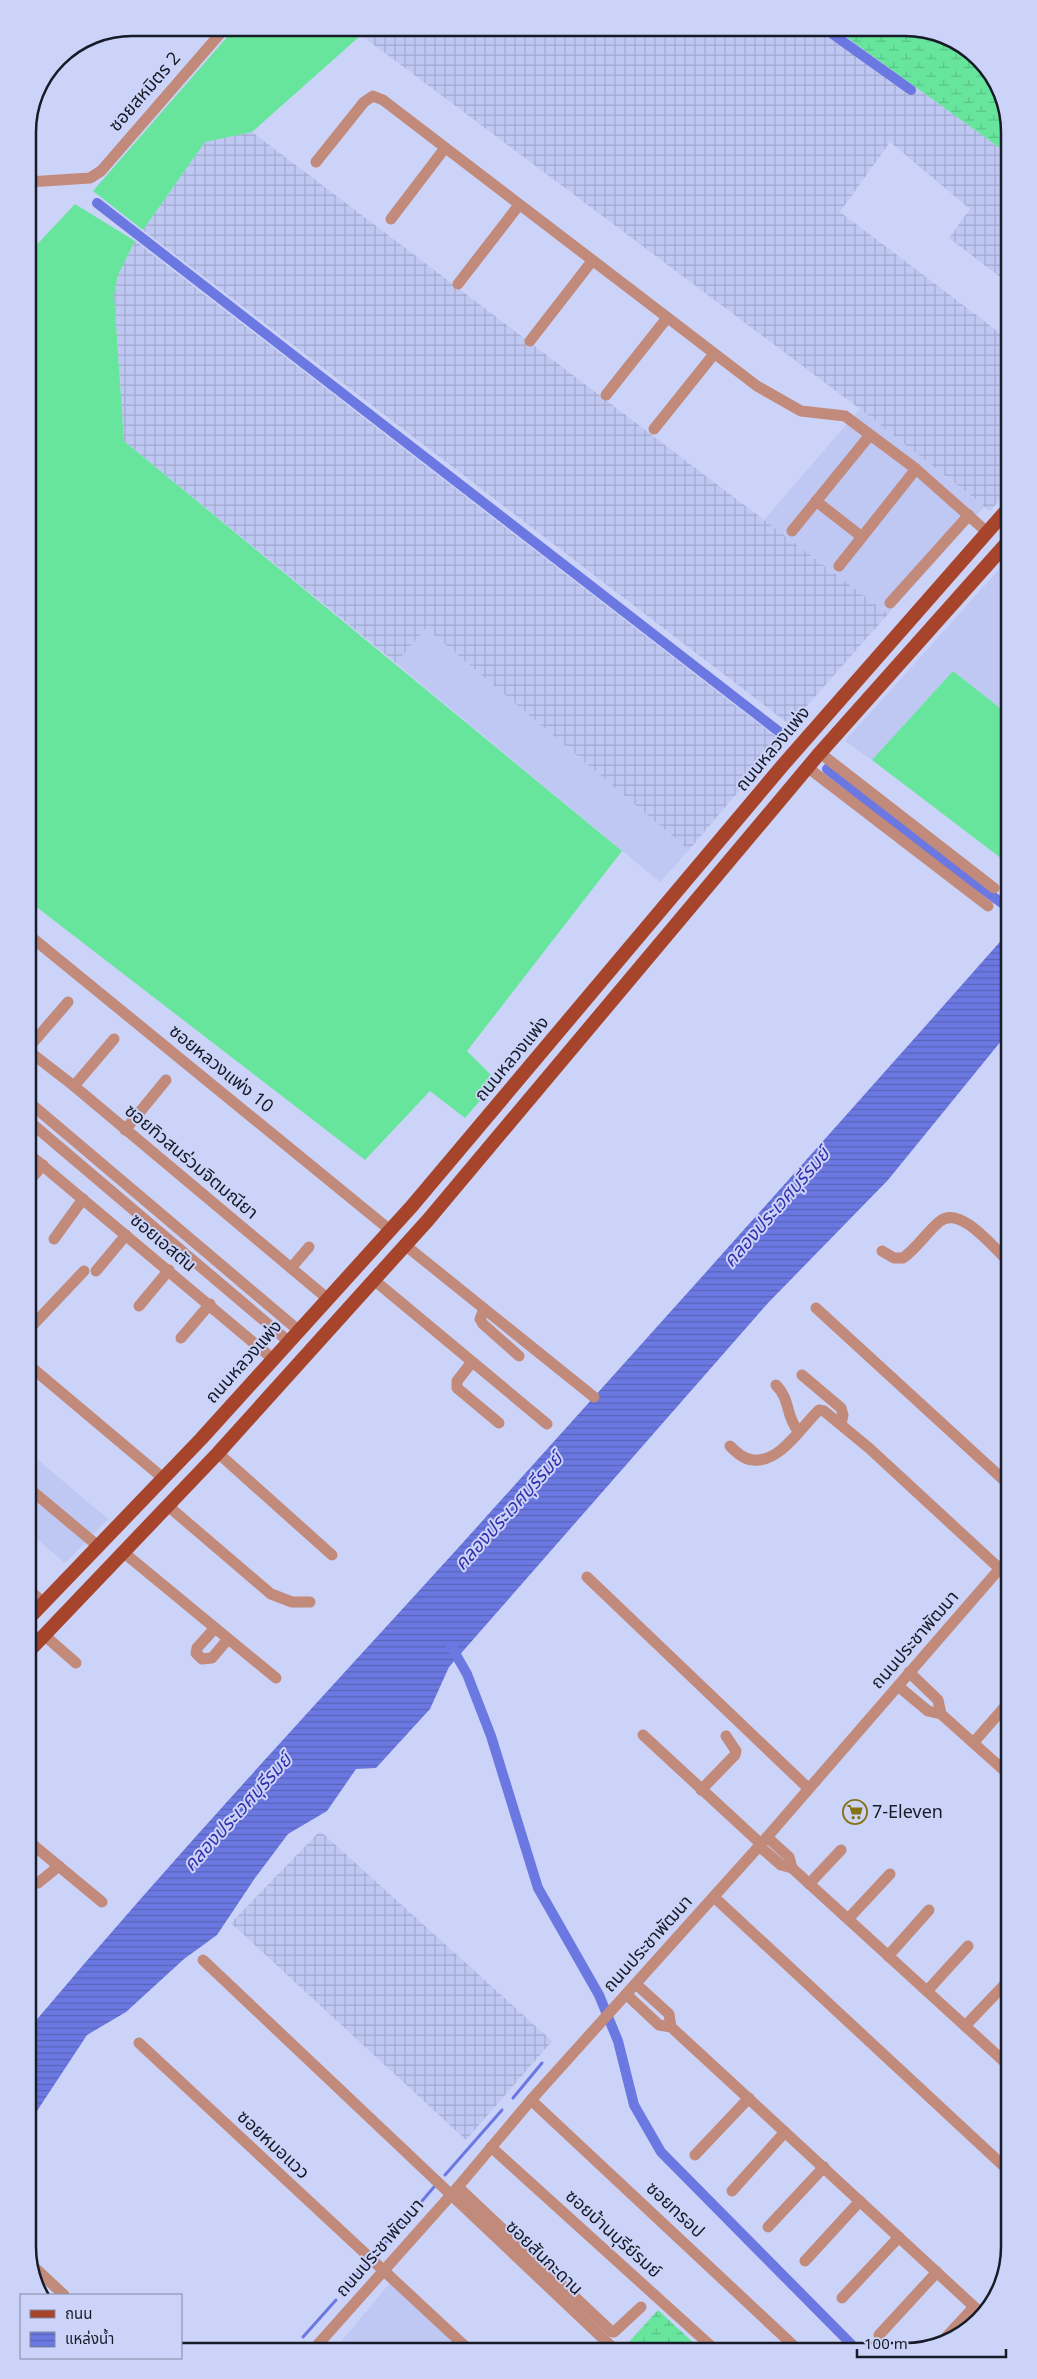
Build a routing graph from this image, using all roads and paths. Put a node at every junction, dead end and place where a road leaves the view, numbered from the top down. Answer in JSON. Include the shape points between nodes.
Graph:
{"nodes":[{"id":1,"x":218,"y":36,"type":"edge"},
{"id":2,"x":445,"y":148,"type":"junction"},
{"id":3,"x":316,"y":162,"type":"dead end"},
{"id":4,"x":36,"y":181,"type":"edge"},
{"id":5,"x":519,"y":205,"type":"junction"},
{"id":6,"x":391,"y":219,"type":"dead end"},
{"id":7,"x":592,"y":261,"type":"junction"},
{"id":8,"x":458,"y":284,"type":"dead end"},
{"id":9,"x":667,"y":318,"type":"junction"},
{"id":10,"x":530,"y":341,"type":"dead end"},
{"id":11,"x":714,"y":354,"type":"junction"},
{"id":12,"x":606,"y":395,"type":"dead end"},
{"id":13,"x":654,"y":429,"type":"dead end"},
{"id":14,"x":870,"y":435,"type":"junction"},
{"id":15,"x":916,"y":469,"type":"junction"},
{"id":16,"x":816,"y":501,"type":"junction"},
{"id":17,"x":968,"y":515,"type":"junction"},
{"id":18,"x":1001,"y":516,"type":"edge"},
{"id":19,"x":792,"y":531,"type":"dead end"},
{"id":20,"x":987,"y":532,"type":"junction"},
{"id":21,"x":862,"y":537,"type":"junction"},
{"id":22,"x":1001,"y":549,"type":"edge"},
{"id":23,"x":839,"y":566,"type":"dead end"},
{"id":24,"x":890,"y":603,"type":"dead end"},
{"id":25,"x":820,"y":753,"type":"junction"},
{"id":26,"x":807,"y":767,"type":"junction"},
{"id":27,"x":994,"y":888,"type":"dead end"},
{"id":28,"x":988,"y":906,"type":"dead end"},
{"id":29,"x":36,"y":941,"type":"edge"},
{"id":30,"x":68,"y":1002,"type":"dead end"},
{"id":31,"x":36,"y":1039,"type":"edge"},
{"id":32,"x":114,"y":1039,"type":"dead end"},
{"id":33,"x":36,"y":1057,"type":"edge"},
{"id":34,"x":166,"y":1080,"type":"dead end"},
{"id":35,"x":74,"y":1086,"type":"junction"},
{"id":36,"x":36,"y":1108,"type":"edge"},
{"id":37,"x":36,"y":1127,"type":"edge"},
{"id":38,"x":125,"y":1130,"type":"junction"},
{"id":39,"x":36,"y":1160,"type":"edge"},
{"id":40,"x":43,"y":1165,"type":"junction"},
{"id":41,"x":36,"y":1173,"type":"edge"},
{"id":42,"x":83,"y":1199,"type":"junction"},
{"id":43,"x":412,"y":1206,"type":"junction"},
{"id":44,"x":428,"y":1220,"type":"junction"},
{"id":45,"x":390,"y":1230,"type":"junction"},
{"id":46,"x":126,"y":1234,"type":"junction"},
{"id":47,"x":54,"y":1239,"type":"dead end"},
{"id":48,"x":405,"y":1245,"type":"junction"},
{"id":49,"x":310,"y":1247,"type":"dead end"},
{"id":50,"x":882,"y":1251,"type":"dead end"},
{"id":51,"x":1001,"y":1254,"type":"edge"},
{"id":52,"x":291,"y":1268,"type":"junction"},
{"id":53,"x":169,"y":1270,"type":"junction"},
{"id":54,"x":374,"y":1280,"type":"junction"},
{"id":55,"x":241,"y":1282,"type":"junction"},
{"id":56,"x":232,"y":1293,"type":"junction"},
{"id":57,"x":328,"y":1299,"type":"junction"},
{"id":58,"x":210,"y":1304,"type":"junction"},
{"id":59,"x":139,"y":1306,"type":"dead end"},
{"id":60,"x":816,"y":1308,"type":"dead end"},
{"id":61,"x":484,"y":1309,"type":"junction"},
{"id":62,"x":36,"y":1323,"type":"edge"},
{"id":63,"x":298,"y":1330,"type":"junction"},
{"id":64,"x":181,"y":1338,"type":"dead end"},
{"id":65,"x":288,"y":1341,"type":"junction"},
{"id":66,"x":519,"y":1356,"type":"dead end"},
{"id":67,"x":273,"y":1358,"type":"junction"},
{"id":68,"x":472,"y":1362,"type":"junction"},
{"id":69,"x":36,"y":1371,"type":"edge"},
{"id":70,"x":802,"y":1374,"type":"dead end"},
{"id":71,"x":776,"y":1385,"type":"dead end"},
{"id":72,"x":594,"y":1398,"type":"dead end"},
{"id":73,"x":498,"y":1423,"type":"dead end"},
{"id":74,"x":547,"y":1424,"type":"dead end"},
{"id":75,"x":841,"y":1424,"type":"junction"},
{"id":76,"x":798,"y":1431,"type":"junction"},
{"id":77,"x":201,"y":1439,"type":"junction"},
{"id":78,"x":730,"y":1446,"type":"dead end"},
{"id":79,"x":218,"y":1453,"type":"junction"},
{"id":80,"x":164,"y":1478,"type":"junction"},
{"id":81,"x":1001,"y":1478,"type":"edge"},
{"id":82,"x":36,"y":1494,"type":"edge"},
{"id":83,"x":168,"y":1506,"type":"junction"},
{"id":84,"x":98,"y":1546,"type":"junction"},
{"id":85,"x":123,"y":1552,"type":"junction"},
{"id":86,"x":332,"y":1555,"type":"dead end"},
{"id":87,"x":1001,"y":1563,"type":"edge"},
{"id":88,"x":1001,"y":1569,"type":"edge"},
{"id":89,"x":587,"y":1577,"type":"dead end"},
{"id":90,"x":36,"y":1596,"type":"edge"},
{"id":91,"x":310,"y":1602,"type":"dead end"},
{"id":92,"x":44,"y":1603,"type":"junction"},
{"id":93,"x":36,"y":1612,"type":"edge"},
{"id":94,"x":215,"y":1628,"type":"junction"},
{"id":95,"x":44,"y":1635,"type":"junction"},
{"id":96,"x":228,"y":1639,"type":"junction"},
{"id":97,"x":36,"y":1644,"type":"edge"},
{"id":98,"x":76,"y":1663,"type":"dead end"},
{"id":99,"x":909,"y":1672,"type":"junction"},
{"id":100,"x":276,"y":1678,"type":"dead end"},
{"id":101,"x":898,"y":1686,"type":"junction"},
{"id":102,"x":1001,"y":1711,"type":"edge"},
{"id":103,"x":941,"y":1714,"type":"junction"},
{"id":104,"x":643,"y":1735,"type":"dead end"},
{"id":105,"x":726,"y":1736,"type":"dead end"},
{"id":106,"x":974,"y":1742,"type":"junction"},
{"id":107,"x":1001,"y":1767,"type":"edge"},
{"id":108,"x":808,"y":1788,"type":"junction"},
{"id":109,"x":701,"y":1790,"type":"junction"},
{"id":110,"x":762,"y":1842,"type":"junction"},
{"id":111,"x":36,"y":1847,"type":"edge"},
{"id":112,"x":841,"y":1850,"type":"dead end"},
{"id":113,"x":59,"y":1866,"type":"junction"},
{"id":114,"x":890,"y":1874,"type":"dead end"},
{"id":115,"x":36,"y":1882,"type":"edge"},
{"id":116,"x":809,"y":1884,"type":"junction"},
{"id":117,"x":714,"y":1897,"type":"junction"},
{"id":118,"x":102,"y":1902,"type":"dead end"},
{"id":119,"x":930,"y":1910,"type":"dead end"},
{"id":120,"x":848,"y":1919,"type":"junction"},
{"id":121,"x":968,"y":1946,"type":"dead end"},
{"id":122,"x":888,"y":1956,"type":"junction"},
{"id":123,"x":203,"y":1960,"type":"dead end"},
{"id":124,"x":636,"y":1984,"type":"junction"},
{"id":125,"x":1001,"y":1989,"type":"edge"},
{"id":126,"x":927,"y":1991,"type":"junction"},
{"id":127,"x":627,"y":1995,"type":"junction"},
{"id":128,"x":965,"y":2026,"type":"junction"},
{"id":129,"x":671,"y":2027,"type":"junction"},
{"id":130,"x":140,"y":2043,"type":"dead end"},
{"id":131,"x":1001,"y":2056,"type":"edge"},
{"id":132,"x":749,"y":2098,"type":"junction"},
{"id":133,"x":531,"y":2100,"type":"junction"},
{"id":134,"x":785,"y":2132,"type":"junction"},
{"id":135,"x":491,"y":2147,"type":"junction"},
{"id":136,"x":695,"y":2155,"type":"dead end"},
{"id":137,"x":1001,"y":2164,"type":"edge"},
{"id":138,"x":824,"y":2167,"type":"junction"},
{"id":139,"x":455,"y":2190,"type":"junction"},
{"id":140,"x":732,"y":2191,"type":"dead end"},
{"id":141,"x":860,"y":2201,"type":"junction"},
{"id":142,"x":768,"y":2227,"type":"dead end"},
{"id":143,"x":899,"y":2237,"type":"junction"},
{"id":144,"x":805,"y":2262,"type":"dead end"},
{"id":145,"x":385,"y":2271,"type":"junction"},
{"id":146,"x":40,"y":2272,"type":"edge"},
{"id":147,"x":937,"y":2272,"type":"junction"},
{"id":148,"x":63,"y":2294,"type":"edge"},
{"id":149,"x":842,"y":2298,"type":"dead end"},
{"id":150,"x":641,"y":2308,"type":"dead end"},
{"id":151,"x":978,"y":2310,"type":"edge"},
{"id":152,"x":879,"y":2335,"type":"dead end"},
{"id":153,"x":319,"y":2343,"type":"edge"},
{"id":154,"x":462,"y":2343,"type":"edge"},
{"id":155,"x":608,"y":2343,"type":"edge"},
{"id":156,"x":708,"y":2343,"type":"edge"},
{"id":157,"x":791,"y":2343,"type":"edge"}],
"edges":[{"from":1,"to":4,"type":"street","name":"ซอยสหมิตร 2","via":[[101,170],[90,178]]},
{"from":2,"to":3,"type":"street","via":[[383,100],[373,96],[364,102]]},
{"from":2,"to":5,"type":"street"},
{"from":2,"to":6,"type":"street"},
{"from":5,"to":7,"type":"street"},
{"from":5,"to":8,"type":"street"},
{"from":7,"to":9,"type":"street"},
{"from":7,"to":10,"type":"street"},
{"from":9,"to":11,"type":"street"},
{"from":9,"to":12,"type":"street"},
{"from":11,"to":13,"type":"street"},
{"from":11,"to":14,"type":"street","via":[[795,408],[808,413],[842,414]]},
{"from":14,"to":15,"type":"street"},
{"from":14,"to":16,"type":"street"},
{"from":15,"to":17,"type":"street"},
{"from":15,"to":21,"type":"street"},
{"from":16,"to":19,"type":"street"},
{"from":16,"to":21,"type":"street"},
{"from":17,"to":20,"type":"street"},
{"from":17,"to":24,"type":"street"},
{"from":18,"to":20,"type":"main road","name":"ถนนหลวงแพ่ง"},
{"from":20,"to":43,"type":"main road","name":"ถนนหลวงแพ่ง","via":[[783,765]]},
{"from":21,"to":23,"type":"street"},
{"from":22,"to":25,"type":"main road"},
{"from":25,"to":26,"type":"main road"},
{"from":25,"to":27,"type":"street"},
{"from":26,"to":28,"type":"street"},
{"from":26,"to":44,"type":"main road"},
{"from":29,"to":45,"type":"street","name":"ซอยหลวงแพ่ง 10"},
{"from":30,"to":31,"type":"street"},
{"from":32,"to":35,"type":"street"},
{"from":33,"to":35,"type":"street","name":"ซอยทิวสนร่วมจิตมณียา"},
{"from":34,"to":38,"type":"street"},
{"from":35,"to":38,"type":"street","name":"ซอยทิวสนร่วมจิตมณียา"},
{"from":36,"to":55,"type":"street"},
{"from":37,"to":56,"type":"street"},
{"from":38,"to":52,"type":"street","name":"ซอยทิวสนร่วมจิตมณียา"},
{"from":39,"to":40,"type":"street","name":"ซอยเอสตัน"},
{"from":40,"to":41,"type":"street"},
{"from":40,"to":42,"type":"street","name":"ซอยเอสตัน"},
{"from":42,"to":46,"type":"street","name":"ซอยเอสตัน"},
{"from":42,"to":47,"type":"street"},
{"from":43,"to":44,"type":"main road"},
{"from":43,"to":45,"type":"main road","name":"ถนนหลวงแพ่ง"},
{"from":44,"to":48,"type":"main road"},
{"from":45,"to":57,"type":"main road","name":"ถนนหลวงแพ่ง"},
{"from":46,"to":53,"type":"street","name":"ซอยเอสตัน"},
{"from":46,"to":62,"type":"street"},
{"from":48,"to":54,"type":"main road"},
{"from":48,"to":61,"type":"street"},
{"from":49,"to":52,"type":"street"},
{"from":50,"to":51,"type":"street","via":[[894,1258],[903,1258],[938,1222],[954,1216],[964,1220]]},
{"from":52,"to":57,"type":"street","name":"ซอยทิวสนร่วมจิตมณียา"},
{"from":53,"to":58,"type":"street","name":"ซอยเอสตัน"},
{"from":53,"to":59,"type":"street"},
{"from":54,"to":68,"type":"street"},
{"from":54,"to":79,"type":"main road"},
{"from":55,"to":56,"type":"street"},
{"from":55,"to":63,"type":"street"},
{"from":56,"to":65,"type":"street"},
{"from":57,"to":63,"type":"main road","name":"ถนนหลวงแพ่ง"},
{"from":58,"to":64,"type":"street"},
{"from":58,"to":67,"type":"street","name":"ซอยเอสตัน"},
{"from":60,"to":81,"type":"street"},
{"from":61,"to":66,"type":"street","via":[[480,1319],[483,1324]]},
{"from":61,"to":72,"type":"street"},
{"from":63,"to":65,"type":"main road","name":"ถนนหลวงแพ่ง"},
{"from":65,"to":67,"type":"main road","name":"ถนนหลวงแพ่ง"},
{"from":67,"to":77,"type":"main road","name":"ถนนหลวงแพ่ง"},
{"from":68,"to":73,"type":"street","via":[[457,1381],[457,1388]]},
{"from":68,"to":74,"type":"street"},
{"from":69,"to":80,"type":"street"},
{"from":70,"to":75,"type":"street","via":[[841,1408]]},
{"from":71,"to":76,"type":"street","via":[[783,1392],[789,1418]]},
{"from":75,"to":76,"type":"street","via":[[819,1410]]},
{"from":75,"to":87,"type":"street"},
{"from":76,"to":78,"type":"street","via":[[782,1448],[762,1459],[744,1458]]},
{"from":77,"to":79,"type":"main road"},
{"from":77,"to":80,"type":"main road","name":"ถนนหลวงแพ่ง"},
{"from":79,"to":83,"type":"main road"},
{"from":79,"to":86,"type":"street"},
{"from":80,"to":84,"type":"main road","name":"ถนนหลวงแพ่ง"},
{"from":82,"to":84,"type":"street"},
{"from":83,"to":85,"type":"main road"},
{"from":83,"to":91,"type":"street","via":[[271,1594],[292,1602]]},
{"from":84,"to":92,"type":"main road","name":"ถนนหลวงแพ่ง"},
{"from":85,"to":94,"type":"street"},
{"from":85,"to":95,"type":"main road"},
{"from":88,"to":99,"type":"street","name":"ถนนประชาพัฒนา"},
{"from":89,"to":108,"type":"street"},
{"from":90,"to":92,"type":"street"},
{"from":92,"to":93,"type":"main road","name":"ถนนหลวงแพ่ง"},
{"from":94,"to":96,"type":"street"},
{"from":94,"to":96,"type":"street","via":[[197,1648],[196,1653],[202,1659],[212,1658]]},
{"from":95,"to":97,"type":"main road"},
{"from":95,"to":98,"type":"street"},
{"from":96,"to":100,"type":"street"},
{"from":99,"to":101,"type":"street","name":"ถนนประชาพัฒนา"},
{"from":99,"to":103,"type":"street","via":[[938,1700]]},
{"from":101,"to":103,"type":"street","via":[[928,1711]]},
{"from":101,"to":108,"type":"street","name":"ถนนประชาพัฒนา"},
{"from":102,"to":106,"type":"street"},
{"from":103,"to":106,"type":"street"},
{"from":104,"to":109,"type":"street"},
{"from":105,"to":109,"type":"street","via":[[735,1754]]},
{"from":106,"to":107,"type":"street"},
{"from":108,"to":110,"type":"street","name":"ถนนประชาพัฒนา"},
{"from":109,"to":110,"type":"street"},
{"from":110,"to":116,"type":"street","via":[[789,1858],[792,1868]]},
{"from":110,"to":117,"type":"street","name":"ถนนประชาพัฒนา"},
{"from":111,"to":113,"type":"street"},
{"from":112,"to":116,"type":"street"},
{"from":113,"to":115,"type":"street"},
{"from":113,"to":118,"type":"street"},
{"from":114,"to":120,"type":"street"},
{"from":116,"to":120,"type":"street"},
{"from":117,"to":124,"type":"street","name":"ถนนประชาพัฒนา"},
{"from":117,"to":137,"type":"street"},
{"from":119,"to":122,"type":"street"},
{"from":120,"to":122,"type":"street"},
{"from":121,"to":126,"type":"street"},
{"from":122,"to":126,"type":"street"},
{"from":123,"to":139,"type":"street"},
{"from":124,"to":127,"type":"street","name":"ถนนประชาพัฒนา"},
{"from":124,"to":129,"type":"street","via":[[669,2014]]},
{"from":125,"to":128,"type":"street"},
{"from":126,"to":128,"type":"street"},
{"from":127,"to":129,"type":"street","via":[[659,2025]]},
{"from":127,"to":133,"type":"street","name":"ถนนประชาพัฒนา"},
{"from":128,"to":131,"type":"street"},
{"from":129,"to":132,"type":"street"},
{"from":130,"to":145,"type":"street","name":"ซอยหมอแวว"},
{"from":132,"to":134,"type":"street"},
{"from":132,"to":136,"type":"street"},
{"from":133,"to":135,"type":"street","name":"ถนนประชาพัฒนา"},
{"from":133,"to":157,"type":"street","name":"ซอยทรอป"},
{"from":134,"to":138,"type":"street"},
{"from":134,"to":140,"type":"street"},
{"from":135,"to":139,"type":"street","name":"ถนนประชาพัฒนา"},
{"from":135,"to":156,"type":"street","name":"ซอยบ้านบุรีย์รมย์"},
{"from":138,"to":141,"type":"street"},
{"from":138,"to":142,"type":"street"},
{"from":139,"to":145,"type":"street","name":"ถนนประชาพัฒนา"},
{"from":139,"to":150,"type":"street","via":[[612,2332]]},
{"from":139,"to":155,"type":"street","name":"ซอยสันกะดาน"},
{"from":141,"to":143,"type":"street"},
{"from":141,"to":144,"type":"street"},
{"from":143,"to":147,"type":"street"},
{"from":143,"to":149,"type":"street"},
{"from":145,"to":153,"type":"street","name":"ถนนประชาพัฒนา"},
{"from":145,"to":154,"type":"street","name":"ซอยหมอแวว"},
{"from":146,"to":148,"type":"street"},
{"from":147,"to":151,"type":"street"},
{"from":147,"to":152,"type":"street"}]}
